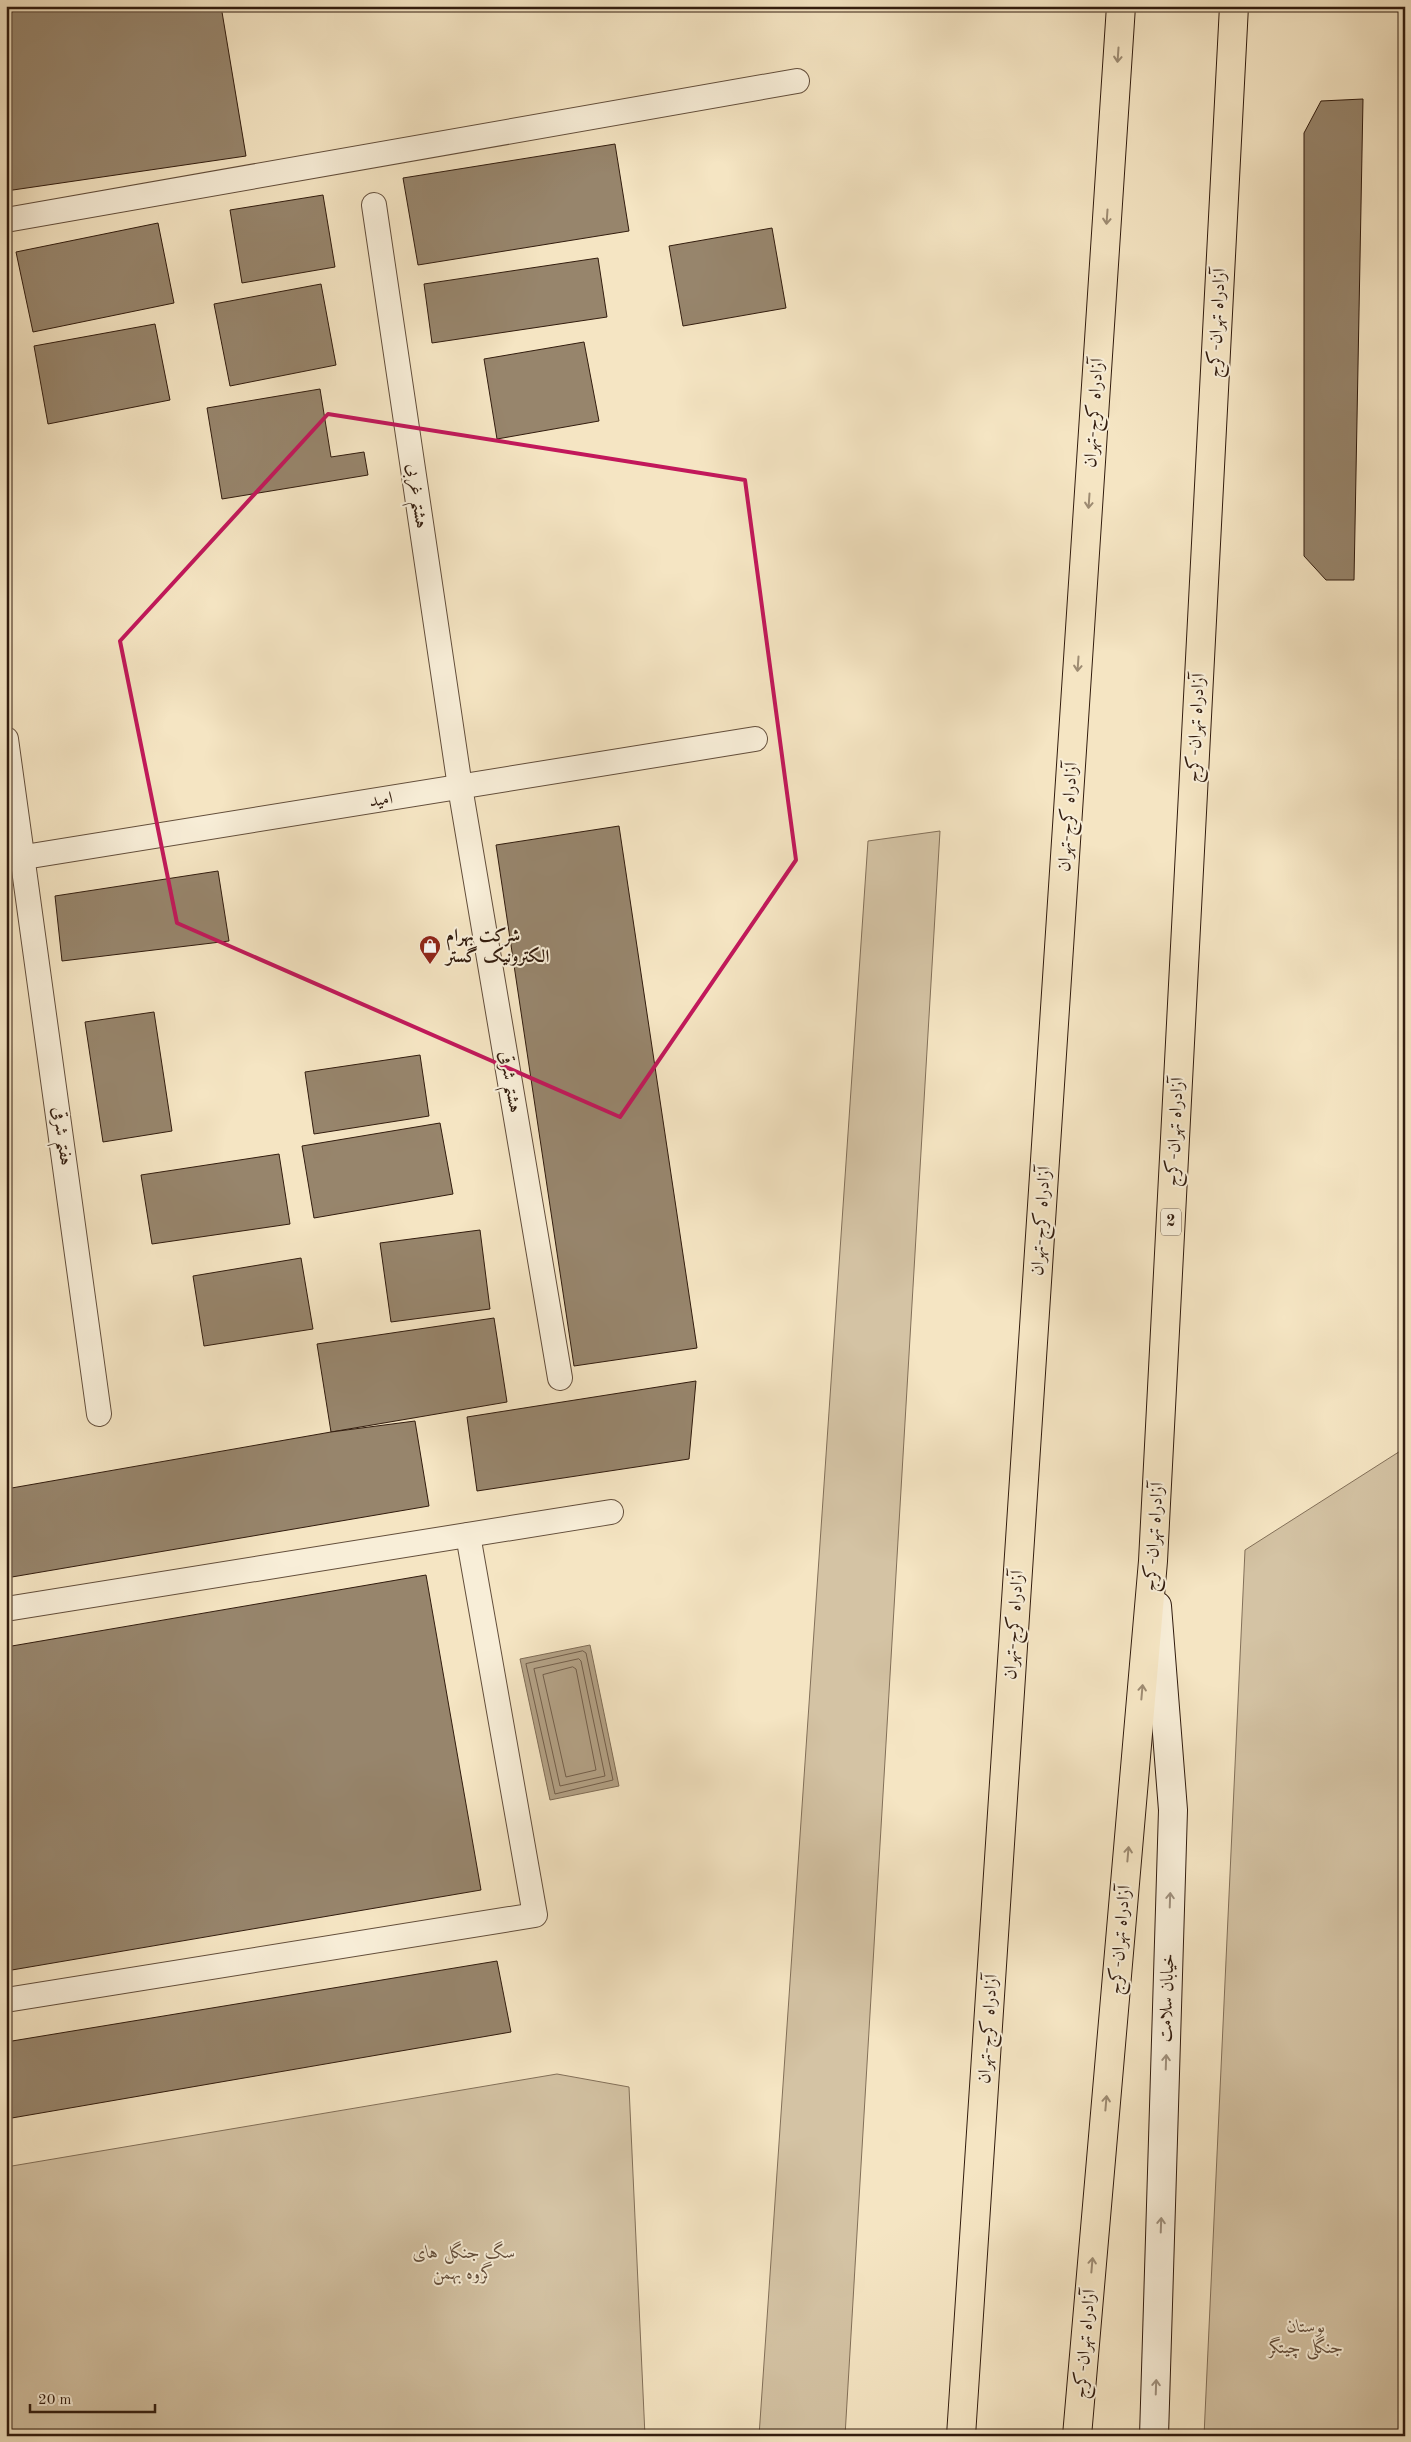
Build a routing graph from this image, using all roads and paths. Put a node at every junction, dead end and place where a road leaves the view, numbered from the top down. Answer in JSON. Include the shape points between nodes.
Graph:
{"nodes":[{"id":1,"x":1121,"y":6,"type":"edge"},
{"id":2,"x":1234,"y":6,"type":"edge"},
{"id":3,"x":797,"y":81,"type":"dead end"},
{"id":4,"x":374,"y":205,"type":"dead end"},
{"id":5,"x":6,"y":220,"type":"edge"},
{"id":6,"x":6,"y":739,"type":"edge"},
{"id":7,"x":755,"y":739,"type":"dead end"},
{"id":8,"x":460,"y":787,"type":"junction"},
{"id":9,"x":15,"y":859,"type":"edge"},
{"id":10,"x":560,"y":1378,"type":"dead end"},
{"id":11,"x":100,"y":1414,"type":"dead end"},
{"id":12,"x":611,"y":1512,"type":"dead end"},
{"id":13,"x":468,"y":1535,"type":"junction"},
{"id":14,"x":1153,"y":1561,"type":"junction"},
{"id":15,"x":6,"y":1609,"type":"edge"},
{"id":16,"x":6,"y":2000,"type":"edge"},
{"id":17,"x":961,"y":2436,"type":"edge"},
{"id":18,"x":1077,"y":2436,"type":"edge"},
{"id":19,"x":1154,"y":2436,"type":"edge"}],
"edges":[{"from":1,"to":17,"type":"highway","name":"آزادراه کرج-تهران","one_way":true},
{"from":2,"to":14,"type":"highway","name":"آزادراه تهران-کرج","number":"2"},
{"from":3,"to":5,"type":"lane"},
{"from":4,"to":8,"type":"lane","name":"هشتم غربی"},
{"from":6,"to":9,"type":"lane","name":"هفتم شرقی"},
{"from":7,"to":8,"type":"lane","name":"امید"},
{"from":8,"to":9,"type":"lane","name":"امید"},
{"from":8,"to":10,"type":"lane","name":"هشتم شرقی"},
{"from":9,"to":11,"type":"lane","name":"هفتم شرقی"},
{"from":12,"to":13,"type":"lane"},
{"from":13,"to":15,"type":"lane"},
{"from":13,"to":16,"type":"lane","via":[[535,1915]]},
{"from":18,"to":14,"type":"highway","name":"آزادراه تهران-کرج","number":"2","one_way":true},
{"from":19,"to":14,"type":"main road","name":"خیابان سلامت","one_way":true,"via":[[1173,1810]]}]}
